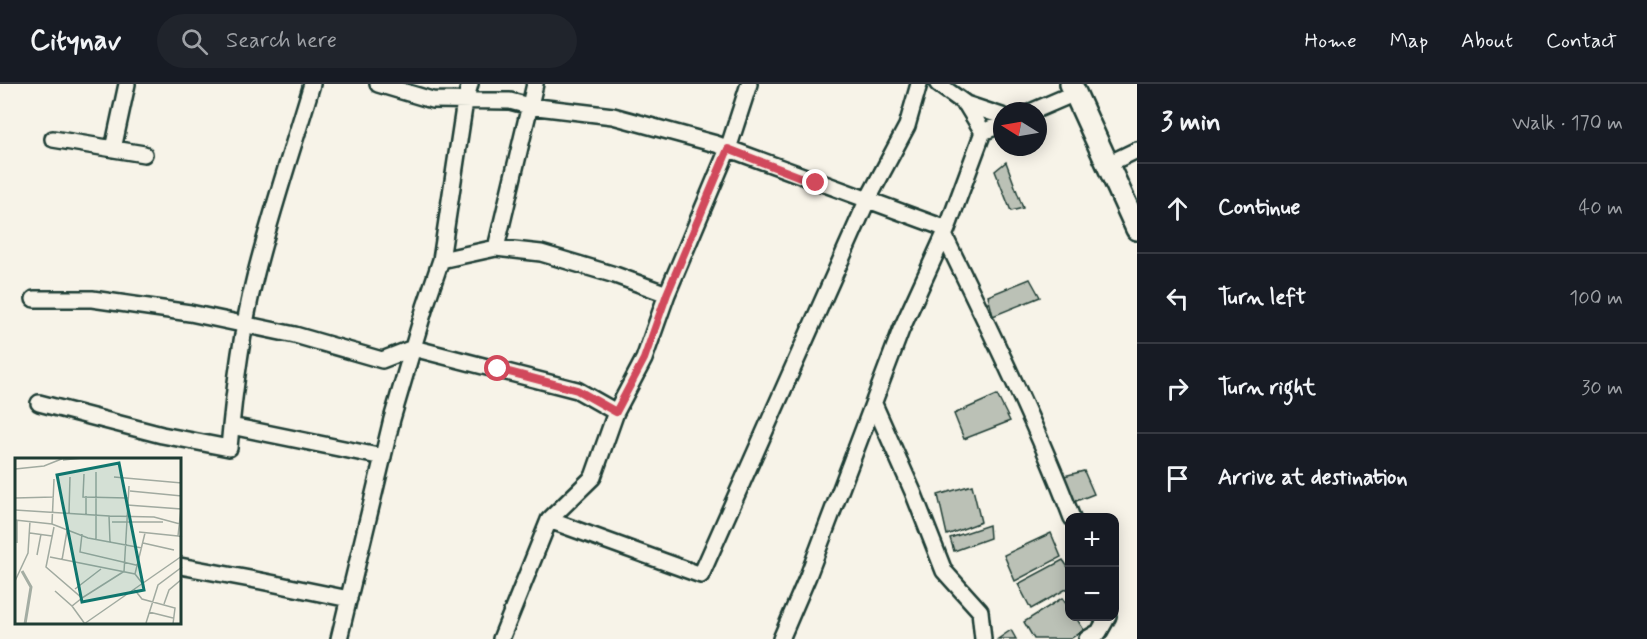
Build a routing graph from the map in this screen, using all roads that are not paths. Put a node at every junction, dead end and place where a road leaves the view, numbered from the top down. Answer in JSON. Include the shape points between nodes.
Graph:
{"nodes":[{"id":1,"x":127,"y":84,"type":"edge"},
{"id":2,"x":312,"y":84,"type":"edge"},
{"id":3,"x":379,"y":84,"type":"edge"},
{"id":4,"x":470,"y":84,"type":"edge"},
{"id":5,"x":535,"y":84,"type":"edge"},
{"id":6,"x":749,"y":84,"type":"edge"},
{"id":7,"x":919,"y":84,"type":"edge"},
{"id":8,"x":938,"y":84,"type":"edge"},
{"id":9,"x":1073,"y":88,"type":"edge"},
{"id":10,"x":465,"y":101,"type":"junction"},
{"id":11,"x":1047,"y":103,"type":"edge"},
{"id":12,"x":966,"y":104,"type":"junction"},
{"id":13,"x":529,"y":106,"type":"junction"},
{"id":14,"x":993,"y":113,"type":"edge"},
{"id":15,"x":993,"y":128,"type":"edge"},
{"id":16,"x":983,"y":132,"type":"junction"},
{"id":17,"x":53,"y":140,"type":"dead end"},
{"id":18,"x":113,"y":149,"type":"junction"},
{"id":19,"x":728,"y":149,"type":"junction"},
{"id":20,"x":1137,"y":150,"type":"edge"},
{"id":21,"x":144,"y":154,"type":"dead end"},
{"id":22,"x":1108,"y":165,"type":"junction"},
{"id":23,"x":867,"y":201,"type":"junction"},
{"id":24,"x":1137,"y":229,"type":"edge"},
{"id":25,"x":945,"y":232,"type":"junction"},
{"id":26,"x":496,"y":248,"type":"junction"},
{"id":27,"x":441,"y":260,"type":"junction"},
{"id":28,"x":667,"y":294,"type":"junction"},
{"id":29,"x":34,"y":299,"type":"dead end"},
{"id":30,"x":245,"y":325,"type":"junction"},
{"id":31,"x":413,"y":348,"type":"junction"},
{"id":32,"x":39,"y":403,"type":"dead end"},
{"id":33,"x":874,"y":404,"type":"junction"},
{"id":34,"x":616,"y":412,"type":"junction"},
{"id":35,"x":231,"y":426,"type":"junction"},
{"id":36,"x":383,"y":457,"type":"junction"},
{"id":37,"x":1070,"y":513,"type":"edge"},
{"id":38,"x":549,"y":520,"type":"junction"},
{"id":39,"x":182,"y":566,"type":"edge"},
{"id":40,"x":349,"y":598,"type":"junction"},
{"id":41,"x":1105,"y":621,"type":"edge"},
{"id":42,"x":1097,"y":637,"type":"edge"},
{"id":43,"x":339,"y":639,"type":"edge"},
{"id":44,"x":501,"y":639,"type":"edge"},
{"id":45,"x":781,"y":639,"type":"edge"},
{"id":46,"x":983,"y":639,"type":"edge"}],
"edges":[{"from":1,"to":18,"type":"street"},
{"from":2,"to":30,"type":"street","via":[[270,220]]},
{"from":3,"to":10,"type":"street","via":[[432,100]]},
{"from":4,"to":10,"type":"street"},
{"from":5,"to":13,"type":"street"},
{"from":6,"to":19,"type":"street"},
{"from":7,"to":23,"type":"street","via":[[908,126]]},
{"from":8,"to":12,"type":"street"},
{"from":9,"to":11,"type":"street"},
{"from":9,"to":22,"type":"main road"},
{"from":10,"to":13,"type":"street","via":[[510,101]]},
{"from":10,"to":27,"type":"street"},
{"from":12,"to":14,"type":"street"},
{"from":12,"to":16,"type":"street"},
{"from":13,"to":19,"type":"street","via":[[613,116]]},
{"from":13,"to":26,"type":"street"},
{"from":15,"to":16,"type":"street"},
{"from":16,"to":25,"type":"street"},
{"from":17,"to":18,"type":"street"},
{"from":18,"to":21,"type":"street"},
{"from":19,"to":23,"type":"street"},
{"from":19,"to":28,"type":"street"},
{"from":20,"to":22,"type":"street"},
{"from":22,"to":24,"type":"main road"},
{"from":23,"to":25,"type":"street"},
{"from":23,"to":38,"type":"street","via":[[701,575]]},
{"from":25,"to":33,"type":"street","via":[[901,330]]},
{"from":25,"to":37,"type":"street"},
{"from":26,"to":27,"type":"street"},
{"from":26,"to":28,"type":"street","via":[[540,254]]},
{"from":27,"to":31,"type":"street"},
{"from":28,"to":34,"type":"street","via":[[644,359]]},
{"from":29,"to":30,"type":"street","via":[[92,299]]},
{"from":30,"to":31,"type":"street","via":[[382,360]]},
{"from":30,"to":35,"type":"street"},
{"from":31,"to":34,"type":"street","via":[[577,390]]},
{"from":31,"to":36,"type":"street"},
{"from":32,"to":35,"type":"street","via":[[229,448]]},
{"from":33,"to":45,"type":"street"},
{"from":33,"to":46,"type":"street","via":[[944,571],[980,611]]},
{"from":34,"to":38,"type":"street","via":[[593,477]]},
{"from":35,"to":36,"type":"street"},
{"from":36,"to":40,"type":"street"},
{"from":38,"to":44,"type":"street"},
{"from":39,"to":40,"type":"street"},
{"from":40,"to":43,"type":"street"},
{"from":41,"to":42,"type":"street"}]}
